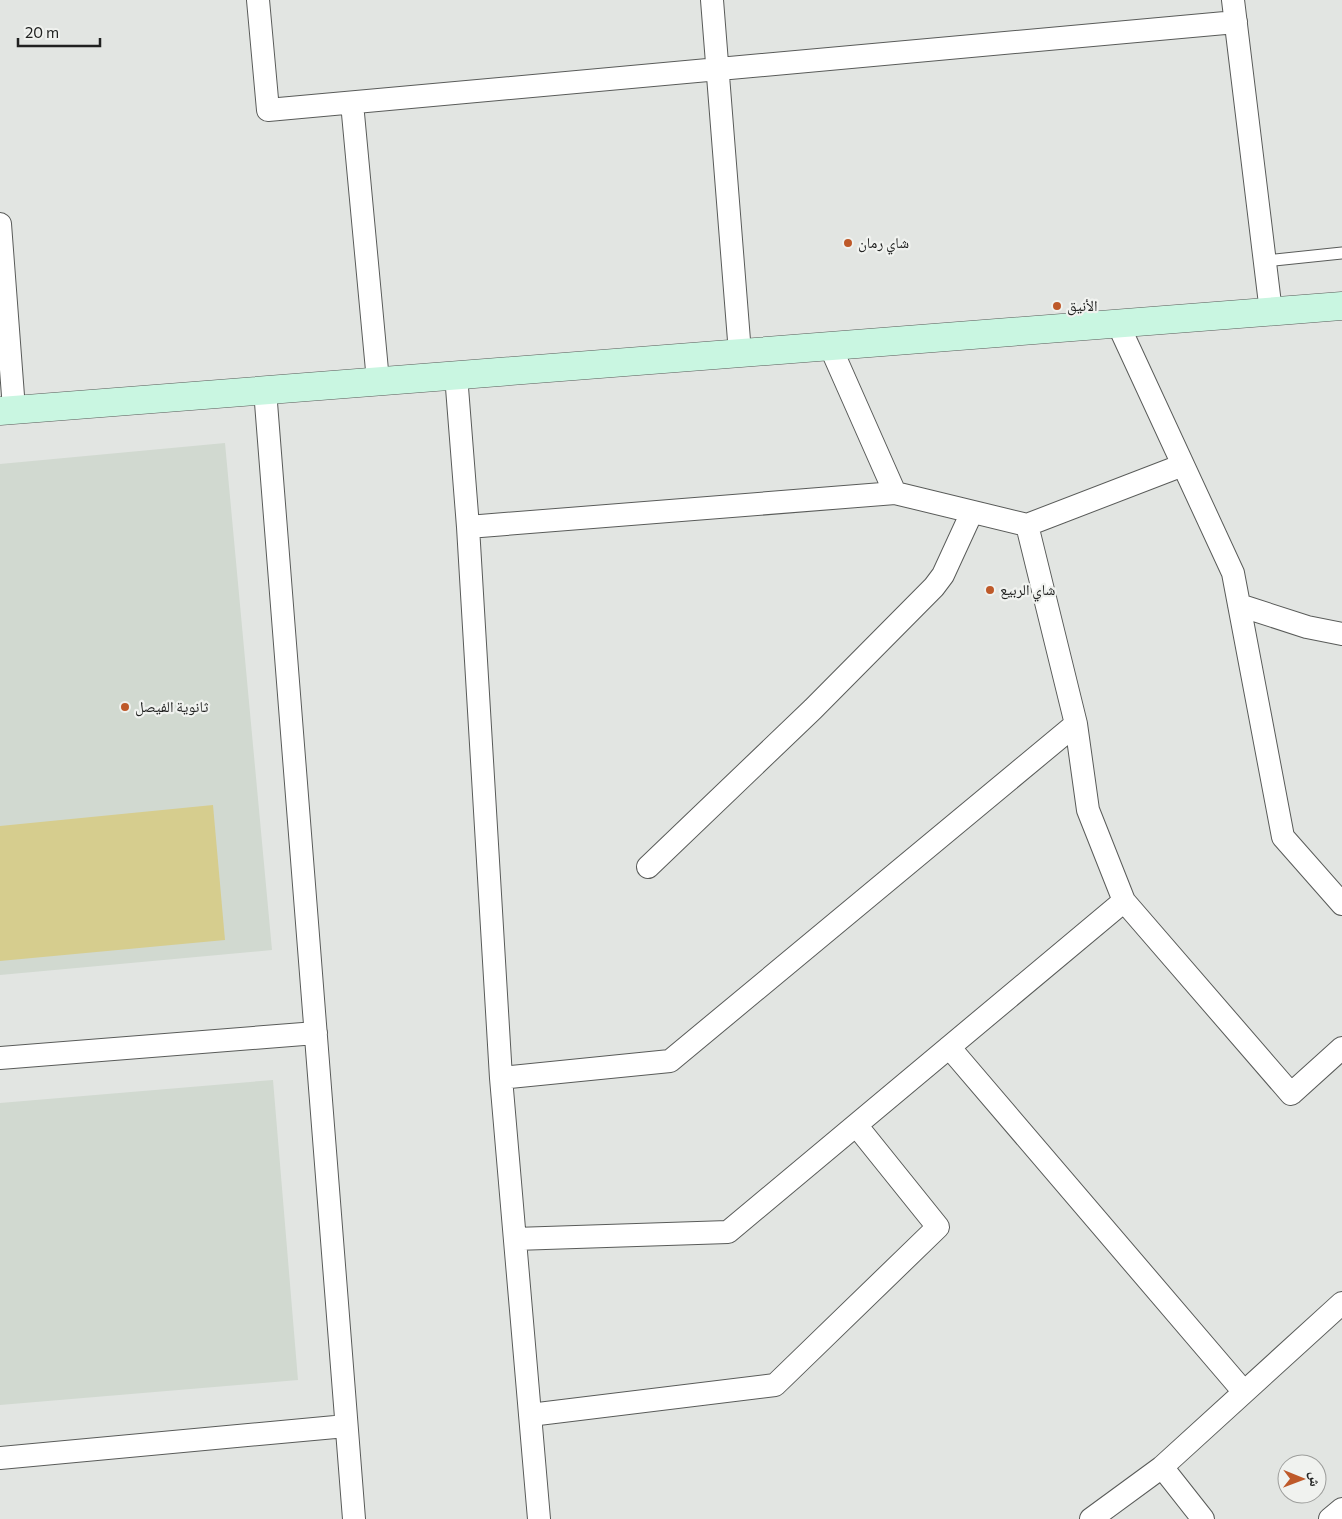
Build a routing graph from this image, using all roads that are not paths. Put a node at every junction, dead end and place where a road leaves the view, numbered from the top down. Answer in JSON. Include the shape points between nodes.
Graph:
{"nodes":[{"id":1,"x":258,"y":0,"type":"edge"},
{"id":2,"x":712,"y":0,"type":"edge"},
{"id":3,"x":1233,"y":0,"type":"edge"},
{"id":4,"x":1236,"y":22,"type":"junction"},
{"id":5,"x":716,"y":70,"type":"junction"},
{"id":6,"x":352,"y":102,"type":"junction"},
{"id":7,"x":0,"y":224,"type":"edge"},
{"id":8,"x":1342,"y":254,"type":"edge"},
{"id":9,"x":1264,"y":261,"type":"junction"},
{"id":10,"x":1342,"y":306,"type":"edge"},
{"id":11,"x":1271,"y":312,"type":"junction"},
{"id":12,"x":1117,"y":322,"type":"junction"},
{"id":13,"x":830,"y":346,"type":"junction"},
{"id":14,"x":740,"y":353,"type":"junction"},
{"id":15,"x":456,"y":375,"type":"junction"},
{"id":16,"x":378,"y":381,"type":"junction"},
{"id":17,"x":265,"y":390,"type":"junction"},
{"id":18,"x":7,"y":410,"type":"edge"},
{"id":19,"x":1183,"y":465,"type":"junction"},
{"id":20,"x":895,"y":493,"type":"junction"},
{"id":21,"x":972,"y":512,"type":"junction"},
{"id":22,"x":1027,"y":525,"type":"junction"},
{"id":23,"x":468,"y":527,"type":"junction"},
{"id":24,"x":1239,"y":605,"type":"junction"},
{"id":25,"x":1342,"y":634,"type":"edge"},
{"id":26,"x":1076,"y":724,"type":"junction"},
{"id":27,"x":648,"y":867,"type":"dead end"},
{"id":28,"x":1124,"y":901,"type":"junction"},
{"id":29,"x":1342,"y":904,"type":"edge"},
{"id":30,"x":316,"y":1033,"type":"junction"},
{"id":31,"x":949,"y":1047,"type":"junction"},
{"id":32,"x":1342,"y":1048,"type":"edge"},
{"id":33,"x":0,"y":1058,"type":"edge"},
{"id":34,"x":501,"y":1078,"type":"junction"},
{"id":35,"x":856,"y":1125,"type":"junction"},
{"id":36,"x":515,"y":1239,"type":"junction"},
{"id":37,"x":1342,"y":1303,"type":"edge"},
{"id":38,"x":1244,"y":1392,"type":"junction"},
{"id":39,"x":530,"y":1415,"type":"junction"},
{"id":40,"x":346,"y":1426,"type":"junction"},
{"id":41,"x":0,"y":1458,"type":"edge"},
{"id":42,"x":1162,"y":1467,"type":"junction"},
{"id":43,"x":1342,"y":1509,"type":"edge"},
{"id":44,"x":354,"y":1519,"type":"edge"},
{"id":45,"x":539,"y":1519,"type":"edge"},
{"id":46,"x":1091,"y":1519,"type":"edge"},
{"id":47,"x":1203,"y":1519,"type":"edge"},
{"id":48,"x":1330,"y":1519,"type":"edge"}],
"edges":[{"from":1,"to":6,"type":"street","via":[[268,110]]},
{"from":2,"to":5,"type":"street"},
{"from":3,"to":4,"type":"street"},
{"from":4,"to":5,"type":"street"},
{"from":4,"to":9,"type":"street"},
{"from":5,"to":6,"type":"street"},
{"from":5,"to":14,"type":"street"},
{"from":6,"to":16,"type":"street"},
{"from":7,"to":18,"type":"street"},
{"from":8,"to":9,"type":"lane"},
{"from":9,"to":11,"type":"street"},
{"from":10,"to":11,"type":"street"},
{"from":11,"to":12,"type":"street"},
{"from":12,"to":13,"type":"street"},
{"from":12,"to":19,"type":"street"},
{"from":13,"to":14,"type":"street"},
{"from":13,"to":20,"type":"street"},
{"from":14,"to":15,"type":"street"},
{"from":15,"to":16,"type":"street"},
{"from":15,"to":23,"type":"street"},
{"from":16,"to":17,"type":"street"},
{"from":17,"to":18,"type":"street"},
{"from":17,"to":30,"type":"street"},
{"from":19,"to":22,"type":"street"},
{"from":19,"to":24,"type":"street","via":[[1233,573]]},
{"from":20,"to":21,"type":"street"},
{"from":20,"to":23,"type":"street"},
{"from":21,"to":22,"type":"street"},
{"from":21,"to":27,"type":"street","via":[[943,575],[934,587],[813,709]]},
{"from":22,"to":26,"type":"street"},
{"from":23,"to":34,"type":"street"},
{"from":24,"to":25,"type":"street","via":[[1307,628]]},
{"from":24,"to":29,"type":"street","via":[[1283,837]]},
{"from":26,"to":28,"type":"street","via":[[1088,810]]},
{"from":26,"to":34,"type":"street","via":[[670,1061]]},
{"from":28,"to":31,"type":"street"},
{"from":28,"to":32,"type":"street","via":[[1291,1094]]},
{"from":30,"to":33,"type":"street"},
{"from":30,"to":40,"type":"street"},
{"from":31,"to":35,"type":"street"},
{"from":31,"to":38,"type":"street"},
{"from":34,"to":36,"type":"street"},
{"from":35,"to":36,"type":"street","via":[[728,1232]]},
{"from":35,"to":39,"type":"street","via":[[938,1227],[775,1385]]},
{"from":36,"to":39,"type":"street"},
{"from":37,"to":38,"type":"street"},
{"from":38,"to":42,"type":"street"},
{"from":39,"to":45,"type":"street"},
{"from":40,"to":41,"type":"street"},
{"from":40,"to":44,"type":"street"},
{"from":42,"to":46,"type":"street"},
{"from":42,"to":47,"type":"street"},
{"from":43,"to":48,"type":"street"}]}
